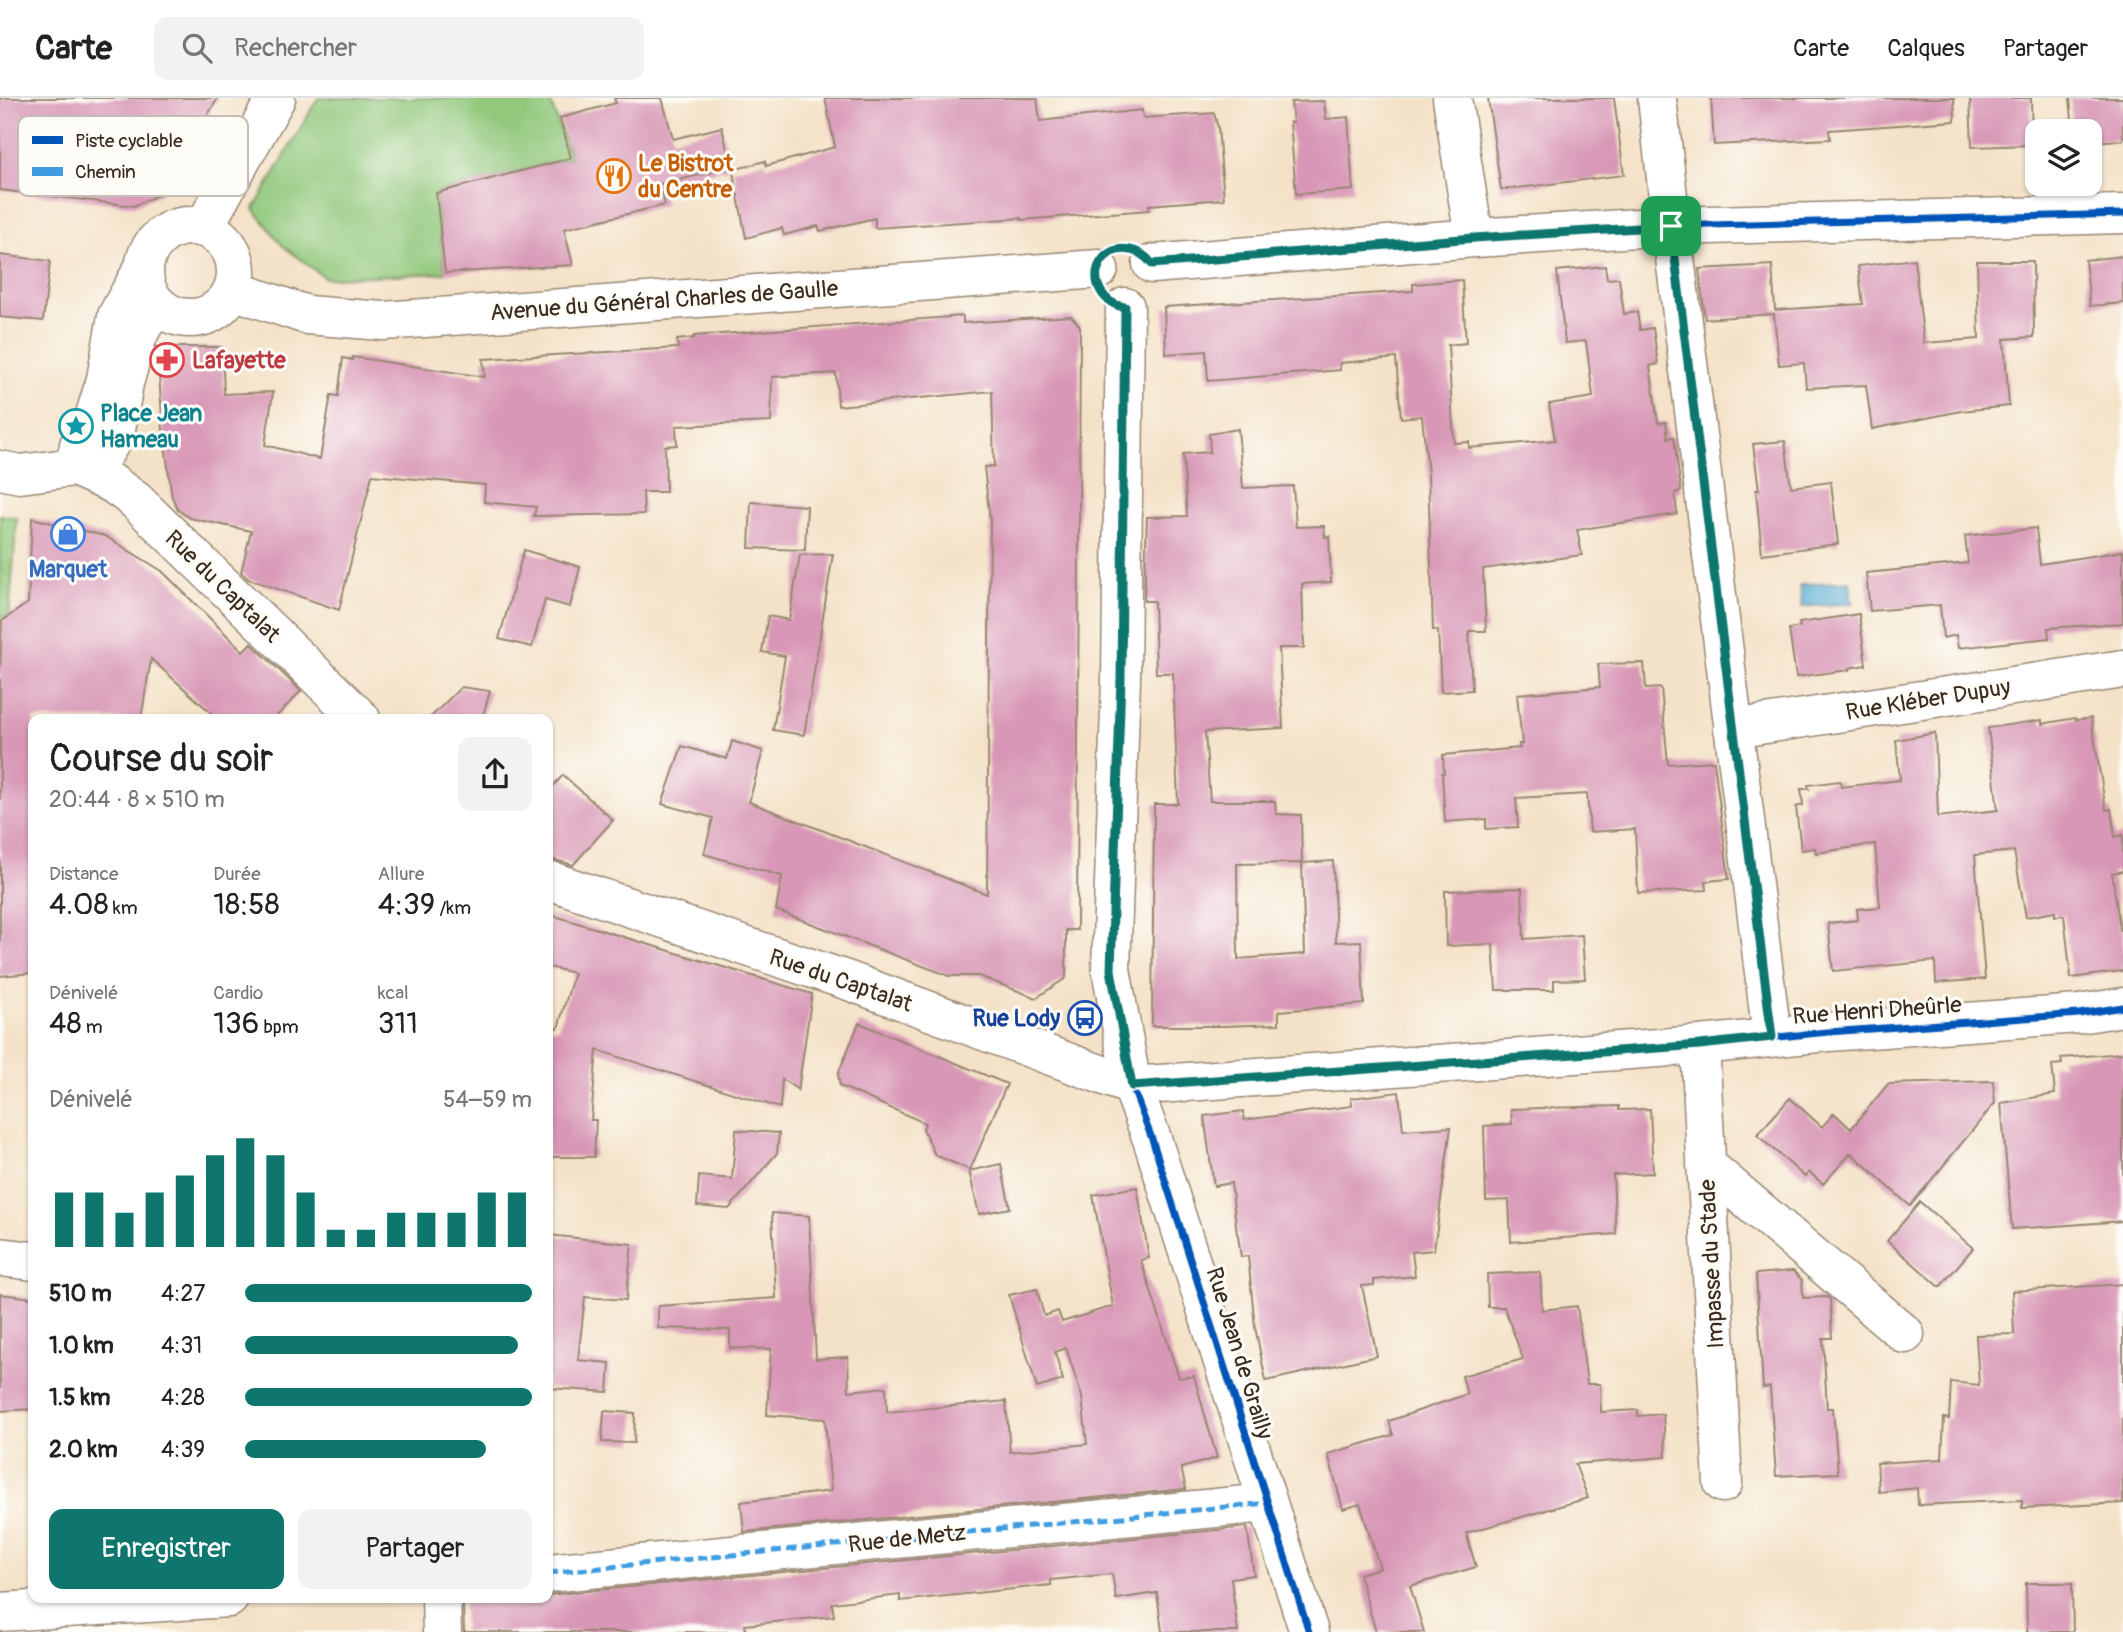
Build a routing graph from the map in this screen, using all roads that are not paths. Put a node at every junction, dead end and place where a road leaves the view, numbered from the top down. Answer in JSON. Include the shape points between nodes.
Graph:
{"nodes":[{"id":1,"x":276,"y":98,"type":"edge"},
{"id":2,"x":1452,"y":98,"type":"edge"},
{"id":3,"x":1657,"y":98,"type":"edge"},
{"id":4,"x":248,"y":149,"type":"edge"},
{"id":5,"x":222,"y":196,"type":"edge"},
{"id":6,"x":2123,"y":214,"type":"edge"},
{"id":7,"x":1671,"y":226,"type":"junction"},
{"id":8,"x":204,"y":228,"type":"junction"},
{"id":9,"x":1474,"y":238,"type":"junction"},
{"id":10,"x":1152,"y":264,"type":"junction"},
{"id":11,"x":144,"y":267,"type":"junction"},
{"id":12,"x":1099,"y":269,"type":"junction"},
{"id":13,"x":233,"y":290,"type":"junction"},
{"id":14,"x":160,"y":307,"type":"junction"},
{"id":15,"x":1125,"y":307,"type":"junction"},
{"id":16,"x":75,"y":467,"type":"junction"},
{"id":17,"x":0,"y":470,"type":"edge"},
{"id":18,"x":2123,"y":669,"type":"edge"},
{"id":19,"x":356,"y":714,"type":"edge"},
{"id":20,"x":1733,"y":729,"type":"junction"},
{"id":21,"x":553,"y":882,"type":"edge"},
{"id":22,"x":2123,"y":1007,"type":"edge"},
{"id":23,"x":1772,"y":1037,"type":"junction"},
{"id":24,"x":1700,"y":1045,"type":"junction"},
{"id":25,"x":1132,"y":1086,"type":"junction"},
{"id":26,"x":1706,"y":1165,"type":"junction"},
{"id":27,"x":0,"y":1257,"type":"edge"},
{"id":28,"x":28,"y":1260,"type":"edge"},
{"id":29,"x":1905,"y":1334,"type":"dead end"},
{"id":30,"x":1723,"y":1483,"type":"dead end"},
{"id":31,"x":1267,"y":1503,"type":"junction"},
{"id":32,"x":553,"y":1573,"type":"edge"},
{"id":33,"x":147,"y":1603,"type":"edge"},
{"id":34,"x":441,"y":1603,"type":"edge"},
{"id":35,"x":0,"y":1612,"type":"edge"},
{"id":36,"x":442,"y":1632,"type":"edge"},
{"id":37,"x":1309,"y":1632,"type":"edge"}],
"edges":[{"from":1,"to":4,"type":"street"},
{"from":2,"to":9,"type":"street"},
{"from":3,"to":7,"type":"street"},
{"from":5,"to":8,"type":"street"},
{"from":6,"to":7,"type":"street"},
{"from":7,"to":9,"type":"street"},
{"from":7,"to":20,"type":"street"},
{"from":8,"to":11,"type":"street","via":[[177,227],[164,233],[147,254]]},
{"from":8,"to":13,"type":"street","via":[[218,234],[235,260]]},
{"from":9,"to":10,"type":"street"},
{"from":10,"to":12,"type":"street","via":[[1146,256],[1127,249],[1108,255]]},
{"from":10,"to":15,"type":"street","via":[[1152,292],[1146,300]]},
{"from":11,"to":14,"type":"street","via":[[147,288]]},
{"from":11,"to":16,"type":"street","via":[[117,316],[106,379],[90,432],[79,445]]},
{"from":12,"to":13,"type":"street","name":"Avenue du Général Charles de Gaulle","via":[[383,321],[307,315]]},
{"from":12,"to":15,"type":"street","via":[[1099,290],[1112,303]]},
{"from":13,"to":14,"type":"street","via":[[214,311],[200,317],[172,314]]},
{"from":14,"to":16,"type":"street","via":[[138,335],[115,435],[104,453]]},
{"from":15,"to":25,"type":"street","via":[[1121,679],[1111,970]]},
{"from":16,"to":17,"type":"street","via":[[20,474]]},
{"from":16,"to":19,"type":"street","name":"Rue du Captalat","via":[[135,500]]},
{"from":18,"to":20,"type":"street","name":"Rue Kléber Dupuy"},
{"from":20,"to":23,"type":"street"},
{"from":21,"to":25,"type":"street","name":"Rue du Captalat","via":[[849,981]]},
{"from":22,"to":23,"type":"street","name":"Rue Henri Dheûrle"},
{"from":23,"to":24,"type":"street","name":"Rue Henri Dheûrle"},
{"from":24,"to":25,"type":"street","name":"Rue Henri Dheûrle"},
{"from":24,"to":26,"type":"street","name":"Impasse du Stade"},
{"from":25,"to":31,"type":"street","name":"Rue Jean de Grailly"},
{"from":26,"to":29,"type":"street"},
{"from":26,"to":30,"type":"street","name":"Impasse du Stade"},
{"from":27,"to":28,"type":"street"},
{"from":31,"to":32,"type":"street","name":"Rue de Metz"},
{"from":31,"to":37,"type":"street","name":"Rue Jean de Grailly"},
{"from":33,"to":35,"type":"street"},
{"from":34,"to":36,"type":"street"}]}
